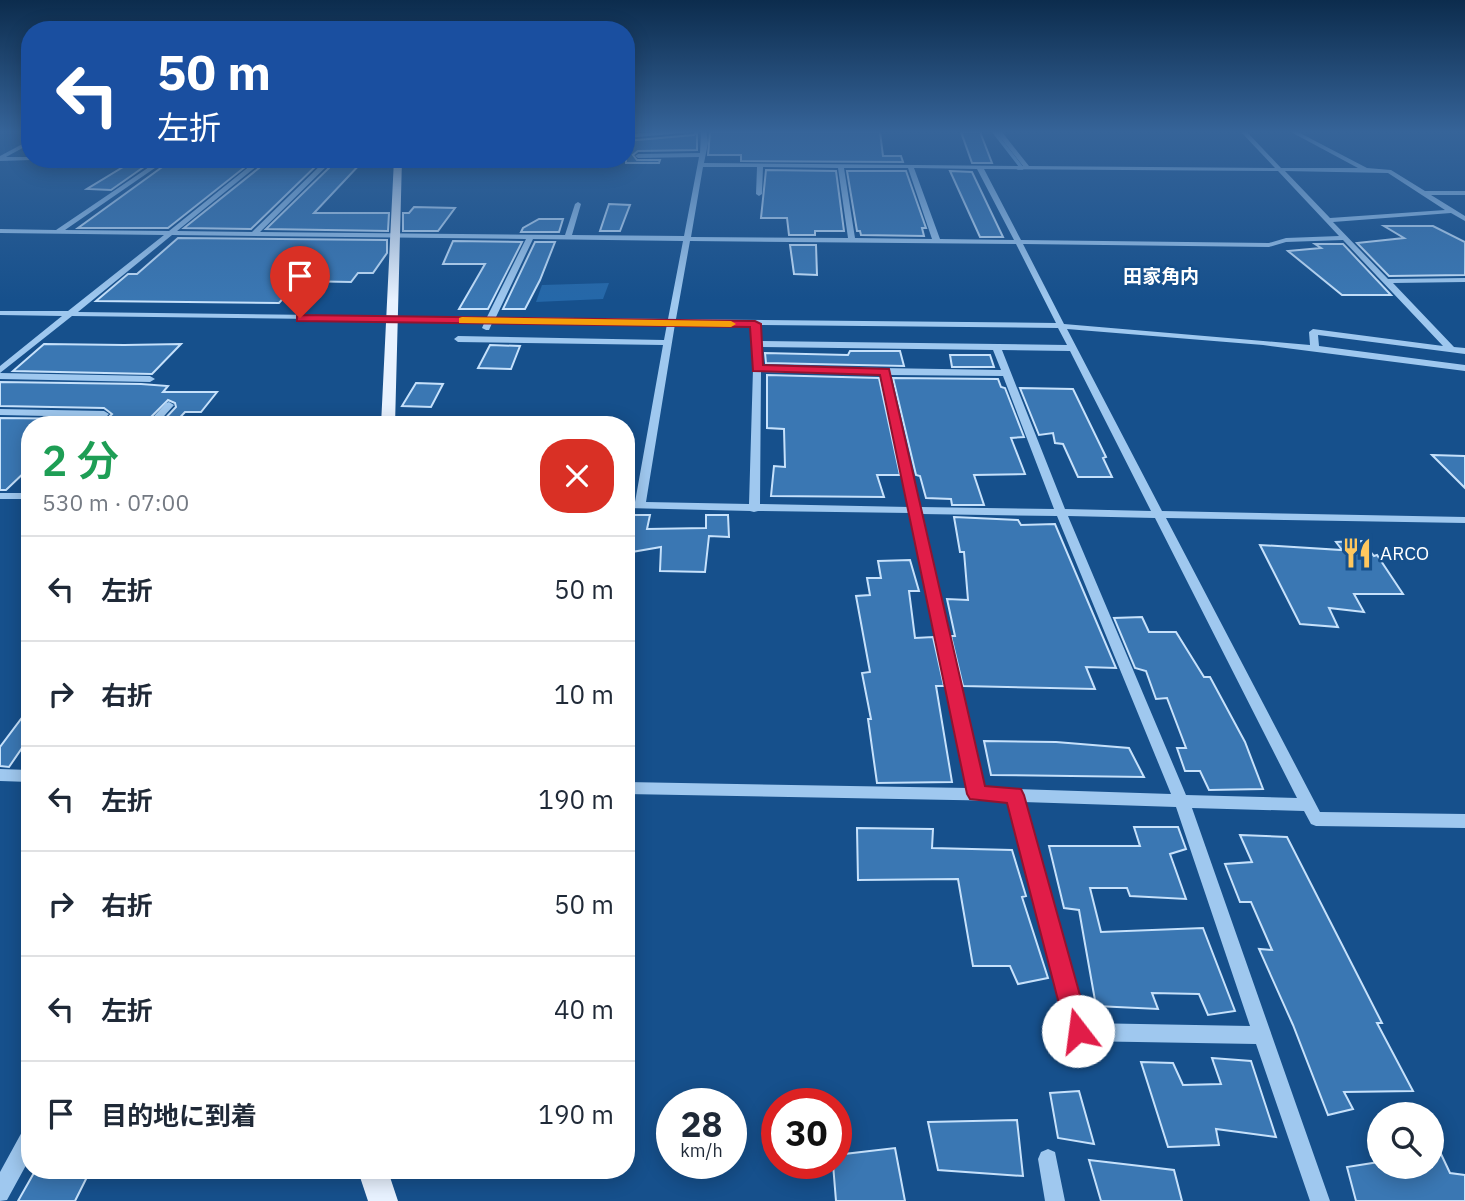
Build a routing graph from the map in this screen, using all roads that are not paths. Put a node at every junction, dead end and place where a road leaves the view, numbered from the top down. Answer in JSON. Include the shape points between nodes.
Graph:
{"nodes":[{"id":1,"x":122,"y":188,"type":"edge"},
{"id":2,"x":226,"y":188,"type":"edge"},
{"id":3,"x":301,"y":188,"type":"edge"},
{"id":4,"x":396,"y":188,"type":"edge"},
{"id":5,"x":696,"y":188,"type":"edge"},
{"id":6,"x":759,"y":188,"type":"edge"},
{"id":7,"x":844,"y":188,"type":"edge"},
{"id":8,"x":918,"y":188,"type":"edge"},
{"id":9,"x":990,"y":188,"type":"edge"},
{"id":10,"x":1297,"y":188,"type":"edge"},
{"id":11,"x":1416,"y":188,"type":"edge"},
{"id":12,"x":1424,"y":193,"type":"junction"},
{"id":13,"x":1465,"y":193,"type":"edge"},
{"id":14,"x":759,"y":194,"type":"dead end"},
{"id":15,"x":578,"y":204,"type":"dead end"},
{"id":16,"x":1452,"y":211,"type":"junction"},
{"id":17,"x":1465,"y":219,"type":"edge"},
{"id":18,"x":1328,"y":220,"type":"junction"},
{"id":19,"x":0,"y":231,"type":"edge"},
{"id":20,"x":57,"y":232,"type":"junction"},
{"id":21,"x":169,"y":233,"type":"junction"},
{"id":22,"x":254,"y":234,"type":"junction"},
{"id":23,"x":394,"y":235,"type":"junction"},
{"id":24,"x":530,"y":237,"type":"junction"},
{"id":25,"x":568,"y":237,"type":"junction"},
{"id":26,"x":688,"y":238,"type":"junction"},
{"id":27,"x":1345,"y":238,"type":"junction"},
{"id":28,"x":852,"y":240,"type":"junction"},
{"id":29,"x":937,"y":242,"type":"junction"},
{"id":30,"x":1018,"y":243,"type":"junction"},
{"id":31,"x":1465,"y":280,"type":"edge"},
{"id":32,"x":1386,"y":281,"type":"junction"},
{"id":33,"x":0,"y":313,"type":"edge"},
{"id":34,"x":68,"y":315,"type":"junction"},
{"id":35,"x":394,"y":320,"type":"junction"},
{"id":36,"x":489,"y":321,"type":"junction"},
{"id":37,"x":671,"y":323,"type":"junction"},
{"id":38,"x":755,"y":324,"type":"junction"},
{"id":39,"x":1061,"y":326,"type":"junction"},
{"id":40,"x":458,"y":340,"type":"dead end"},
{"id":41,"x":480,"y":340,"type":"junction"},
{"id":42,"x":667,"y":343,"type":"junction"},
{"id":43,"x":757,"y":344,"type":"junction"},
{"id":44,"x":1315,"y":347,"type":"junction"},
{"id":45,"x":998,"y":348,"type":"junction"},
{"id":46,"x":1072,"y":348,"type":"junction"},
{"id":47,"x":1451,"y":349,"type":"junction"},
{"id":48,"x":1465,"y":351,"type":"edge"},
{"id":49,"x":1465,"y":368,"type":"edge"},
{"id":50,"x":757,"y":369,"type":"junction"},
{"id":51,"x":0,"y":370,"type":"edge"},
{"id":52,"x":885,"y":372,"type":"junction"},
{"id":53,"x":1007,"y":373,"type":"junction"},
{"id":54,"x":0,"y":376,"type":"edge"},
{"id":55,"x":150,"y":379,"type":"dead end"},
{"id":56,"x":169,"y":405,"type":"dead end"},
{"id":57,"x":0,"y":412,"type":"edge"},
{"id":58,"x":102,"y":416,"type":"edge"},
{"id":59,"x":159,"y":416,"type":"edge"},
{"id":60,"x":388,"y":416,"type":"edge"},
{"id":61,"x":21,"y":494,"type":"edge"},
{"id":62,"x":0,"y":496,"type":"edge"},
{"id":63,"x":635,"y":506,"type":"edge"},
{"id":64,"x":640,"y":506,"type":"junction"},
{"id":65,"x":754,"y":509,"type":"junction"},
{"id":66,"x":914,"y":510,"type":"junction"},
{"id":67,"x":1061,"y":512,"type":"junction"},
{"id":68,"x":1158,"y":513,"type":"junction"},
{"id":69,"x":1465,"y":520,"type":"edge"},
{"id":70,"x":0,"y":775,"type":"edge"},
{"id":71,"x":21,"y":776,"type":"edge"},
{"id":72,"x":635,"y":789,"type":"edge"},
{"id":73,"x":977,"y":794,"type":"junction"},
{"id":74,"x":1014,"y":795,"type":"junction"},
{"id":75,"x":1182,"y":802,"type":"junction"},
{"id":76,"x":1308,"y":805,"type":"junction"},
{"id":77,"x":1465,"y":821,"type":"edge"},
{"id":78,"x":1262,"y":1035,"type":"junction"},
{"id":79,"x":21,"y":1154,"type":"edge"},
{"id":80,"x":1048,"y":1159,"type":"dead end"},
{"id":81,"x":376,"y":1179,"type":"edge"},
{"id":82,"x":0,"y":1193,"type":"edge"},
{"id":83,"x":383,"y":1201,"type":"edge"},
{"id":84,"x":1055,"y":1201,"type":"edge"},
{"id":85,"x":1320,"y":1201,"type":"edge"}],
"edges":[{"from":1,"to":20,"type":"street"},
{"from":2,"to":21,"type":"street"},
{"from":3,"to":22,"type":"street"},
{"from":4,"to":23,"type":"main road"},
{"from":5,"to":26,"type":"street"},
{"from":6,"to":14,"type":"street"},
{"from":7,"to":28,"type":"street"},
{"from":8,"to":29,"type":"street"},
{"from":9,"to":30,"type":"street"},
{"from":10,"to":18,"type":"street"},
{"from":11,"to":12,"type":"street"},
{"from":12,"to":13,"type":"street"},
{"from":12,"to":16,"type":"street"},
{"from":15,"to":25,"type":"street"},
{"from":16,"to":17,"type":"street"},
{"from":16,"to":18,"type":"street"},
{"from":18,"to":27,"type":"street"},
{"from":19,"to":20,"type":"street"},
{"from":20,"to":21,"type":"street"},
{"from":21,"to":22,"type":"street"},
{"from":21,"to":34,"type":"street"},
{"from":22,"to":23,"type":"street"},
{"from":23,"to":24,"type":"street"},
{"from":23,"to":35,"type":"main road"},
{"from":24,"to":25,"type":"street"},
{"from":24,"to":36,"type":"street"},
{"from":25,"to":26,"type":"street"},
{"from":26,"to":28,"type":"street"},
{"from":26,"to":37,"type":"street"},
{"from":27,"to":30,"type":"street","via":[[1269,245]]},
{"from":27,"to":32,"type":"street"},
{"from":28,"to":29,"type":"street"},
{"from":29,"to":30,"type":"street"},
{"from":30,"to":39,"type":"street"},
{"from":31,"to":32,"type":"street"},
{"from":32,"to":47,"type":"street"},
{"from":33,"to":34,"type":"street"},
{"from":34,"to":35,"type":"street"},
{"from":34,"to":51,"type":"street"},
{"from":35,"to":36,"type":"street"},
{"from":35,"to":60,"type":"main road"},
{"from":36,"to":37,"type":"street"},
{"from":36,"to":41,"type":"street"},
{"from":37,"to":38,"type":"street"},
{"from":37,"to":42,"type":"street"},
{"from":38,"to":39,"type":"street"},
{"from":38,"to":43,"type":"street"},
{"from":39,"to":44,"type":"street"},
{"from":39,"to":46,"type":"street"},
{"from":40,"to":41,"type":"street"},
{"from":41,"to":42,"type":"street"},
{"from":42,"to":64,"type":"street"},
{"from":43,"to":45,"type":"street"},
{"from":43,"to":50,"type":"street"},
{"from":44,"to":47,"type":"street","via":[[1313,332]]},
{"from":44,"to":49,"type":"street"},
{"from":45,"to":46,"type":"street"},
{"from":45,"to":53,"type":"street"},
{"from":46,"to":68,"type":"street"},
{"from":47,"to":48,"type":"street"},
{"from":50,"to":52,"type":"street"},
{"from":50,"to":65,"type":"street"},
{"from":52,"to":53,"type":"street"},
{"from":52,"to":66,"type":"street"},
{"from":53,"to":67,"type":"street"},
{"from":54,"to":55,"type":"street"},
{"from":56,"to":59,"type":"street"},
{"from":57,"to":58,"type":"street"},
{"from":61,"to":62,"type":"street"},
{"from":63,"to":64,"type":"street"},
{"from":64,"to":65,"type":"street"},
{"from":65,"to":66,"type":"street"},
{"from":66,"to":67,"type":"street"},
{"from":66,"to":73,"type":"street"},
{"from":67,"to":68,"type":"street"},
{"from":67,"to":75,"type":"street"},
{"from":68,"to":69,"type":"street"},
{"from":68,"to":76,"type":"street"},
{"from":70,"to":71,"type":"street"},
{"from":72,"to":73,"type":"street"},
{"from":73,"to":74,"type":"street"},
{"from":74,"to":75,"type":"street"},
{"from":74,"to":78,"type":"street","via":[[1078,1031]]},
{"from":75,"to":76,"type":"street"},
{"from":75,"to":78,"type":"street"},
{"from":76,"to":77,"type":"street","via":[[1316,819]]},
{"from":78,"to":85,"type":"street"},
{"from":79,"to":82,"type":"street"},
{"from":80,"to":84,"type":"street"},
{"from":81,"to":83,"type":"main road"}]}
